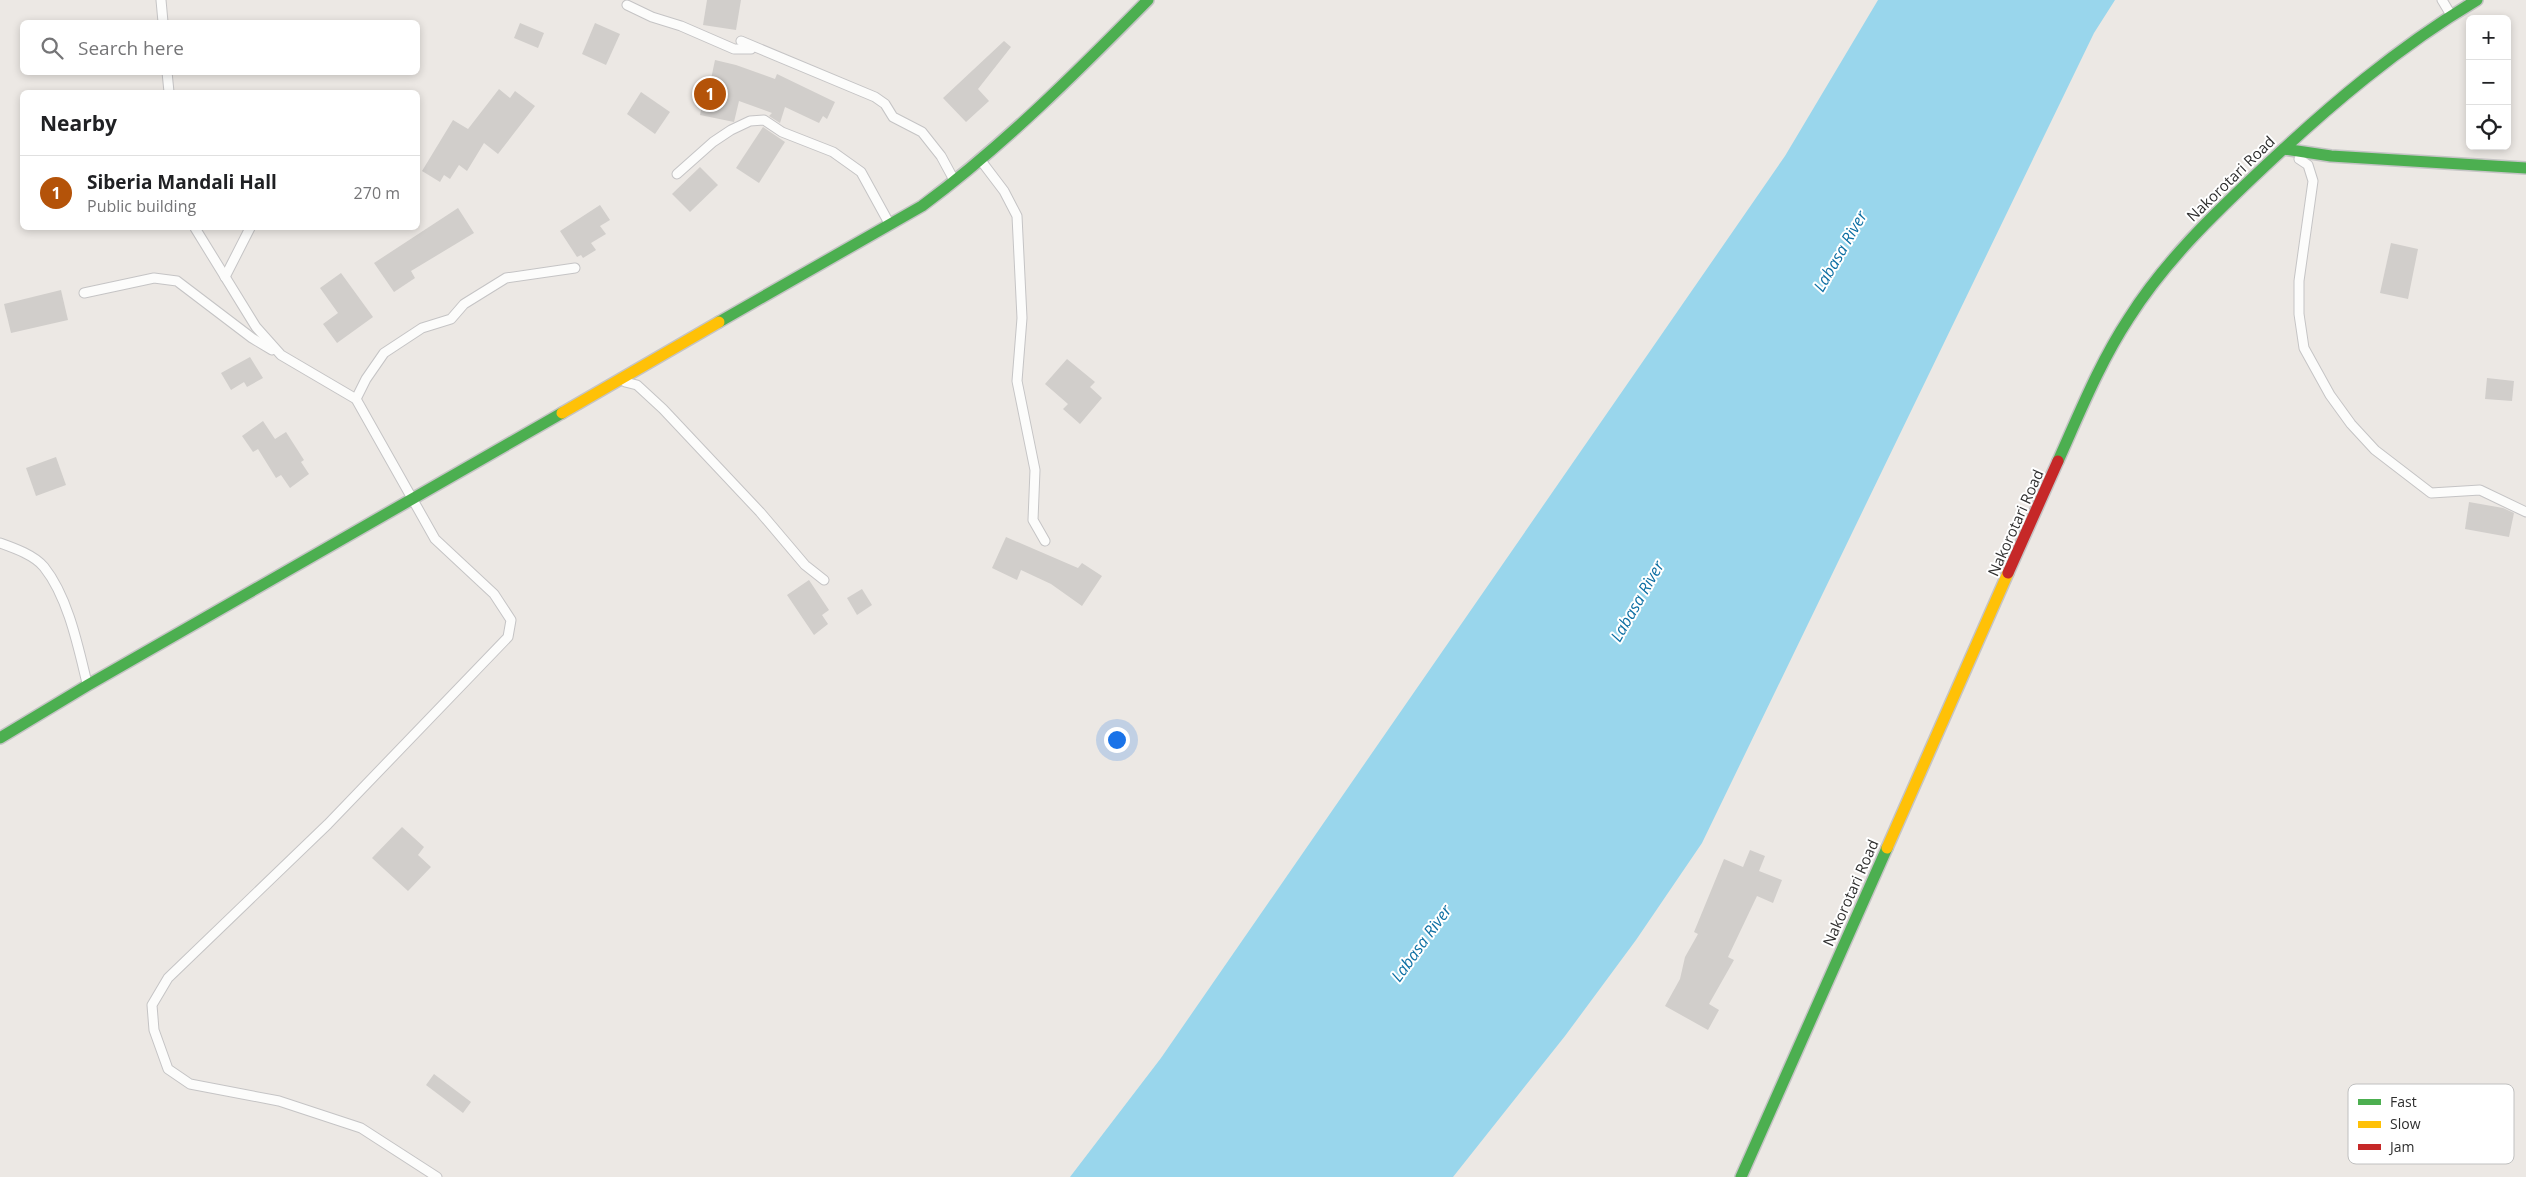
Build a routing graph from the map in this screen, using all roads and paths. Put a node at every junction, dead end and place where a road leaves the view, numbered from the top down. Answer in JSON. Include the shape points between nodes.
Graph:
{"nodes":[{"id":1,"x":161,"y":0,"type":"edge"},
{"id":2,"x":1148,"y":0,"type":"edge"},
{"id":3,"x":2442,"y":0,"type":"edge"},
{"id":4,"x":2477,"y":0,"type":"edge"},
{"id":5,"x":627,"y":4,"type":"dead end"},
{"id":6,"x":2451,"y":15,"type":"junction"},
{"id":7,"x":163,"y":20,"type":"edge"},
{"id":8,"x":741,"y":42,"type":"dead end"},
{"id":9,"x":754,"y":49,"type":"junction"},
{"id":10,"x":167,"y":75,"type":"edge"},
{"id":11,"x":169,"y":90,"type":"edge"},
{"id":12,"x":2284,"y":149,"type":"junction"},
{"id":13,"x":982,"y":162,"type":"junction"},
{"id":14,"x":2526,"y":168,"type":"edge"},
{"id":15,"x":677,"y":174,"type":"dead end"},
{"id":16,"x":955,"y":182,"type":"junction"},
{"id":17,"x":890,"y":226,"type":"junction"},
{"id":18,"x":196,"y":230,"type":"edge"},
{"id":19,"x":249,"y":230,"type":"edge"},
{"id":20,"x":575,"y":268,"type":"dead end"},
{"id":21,"x":225,"y":278,"type":"junction"},
{"id":22,"x":84,"y":293,"type":"dead end"},
{"id":23,"x":281,"y":355,"type":"junction"},
{"id":24,"x":620,"y":380,"type":"junction"},
{"id":25,"x":356,"y":398,"type":"junction"},
{"id":26,"x":415,"y":499,"type":"junction"},
{"id":27,"x":2526,"y":512,"type":"edge"},
{"id":28,"x":1045,"y":541,"type":"dead end"},
{"id":29,"x":0,"y":543,"type":"edge"},
{"id":30,"x":824,"y":580,"type":"dead end"},
{"id":31,"x":88,"y":685,"type":"junction"},
{"id":32,"x":0,"y":738,"type":"edge"},
{"id":33,"x":437,"y":1177,"type":"edge"},
{"id":34,"x":1741,"y":1177,"type":"edge"}],
"edges":[{"from":1,"to":7,"type":"lane"},
{"from":2,"to":13,"type":"street"},
{"from":3,"to":6,"type":"lane"},
{"from":4,"to":6,"type":"street","name":"Nakorotari Road"},
{"from":5,"to":9,"type":"lane","via":[[734,49]]},
{"from":6,"to":12,"type":"street","name":"Nakorotari Road","via":[[2390,57]]},
{"from":8,"to":9,"type":"lane"},
{"from":9,"to":16,"type":"lane","via":[[875,97],[885,104],[893,117],[922,132],[941,156]]},
{"from":10,"to":11,"type":"lane"},
{"from":12,"to":14,"type":"street","via":[[2331,156]]},
{"from":12,"to":27,"type":"lane","via":[[2308,165],[2314,181],[2299,281],[2299,314],[2304,348],[2330,395],[2374,450],[2431,493],[2480,490]]},
{"from":12,"to":34,"type":"street","name":"Nakorotari Road","via":[[2230,197],[2172,260],[2135,308],[2109,351]]},
{"from":13,"to":16,"type":"street"},
{"from":13,"to":28,"type":"lane","via":[[1004,191],[1017,216],[1022,318],[1017,381],[1035,470],[1033,520]]},
{"from":15,"to":17,"type":"lane","via":[[731,130],[750,121],[764,120],[782,132],[833,152],[861,172]]},
{"from":16,"to":17,"type":"street"},
{"from":17,"to":24,"type":"street"},
{"from":18,"to":21,"type":"lane"},
{"from":19,"to":21,"type":"lane"},
{"from":20,"to":25,"type":"lane","via":[[506,278],[464,304],[451,319],[422,328],[384,353]]},
{"from":21,"to":23,"type":"lane","via":[[256,327]]},
{"from":22,"to":23,"type":"lane","via":[[154,278],[178,280],[252,338]]},
{"from":23,"to":25,"type":"lane"},
{"from":24,"to":26,"type":"street"},
{"from":24,"to":30,"type":"lane","via":[[637,385],[663,409],[760,512],[805,566]]},
{"from":25,"to":26,"type":"lane"},
{"from":26,"to":31,"type":"street"},
{"from":26,"to":33,"type":"lane","via":[[435,538],[494,594],[511,620],[508,637],[328,824],[168,978],[152,1005],[154,1030],[168,1069],[190,1084],[279,1100],[361,1128]]},
{"from":29,"to":31,"type":"lane","via":[[19,550],[43,566],[64,605]]},
{"from":31,"to":32,"type":"street"}]}
